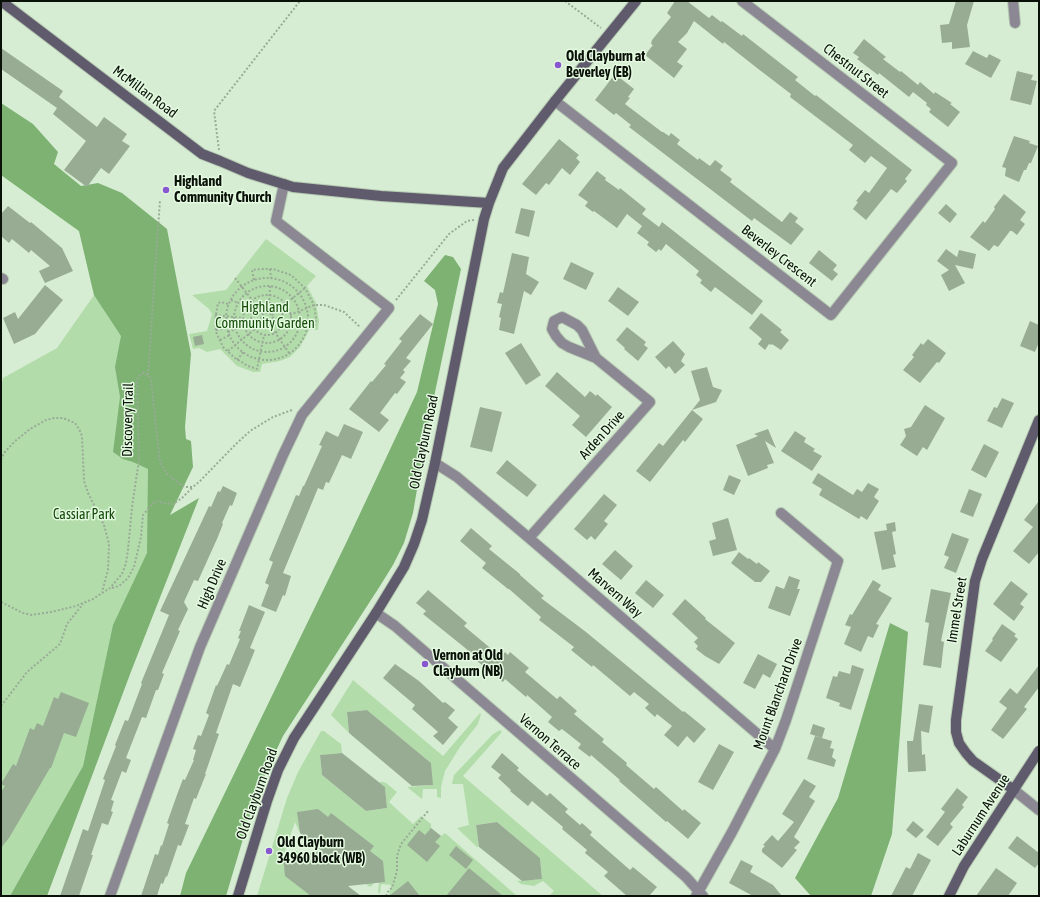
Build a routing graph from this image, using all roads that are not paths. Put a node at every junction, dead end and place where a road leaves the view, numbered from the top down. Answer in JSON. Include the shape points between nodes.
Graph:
{"nodes":[{"id":1,"x":1,"y":1,"type":"edge"},
{"id":2,"x":636,"y":1,"type":"edge"},
{"id":3,"x":742,"y":1,"type":"edge"},
{"id":4,"x":1012,"y":1,"type":"edge"},
{"id":5,"x":1015,"y":23,"type":"dead end"},
{"id":6,"x":555,"y":101,"type":"junction"},
{"id":7,"x":952,"y":163,"type":"joint"},
{"id":8,"x":284,"y":184,"type":"junction"},
{"id":9,"x":489,"y":203,"type":"junction"},
{"id":10,"x":596,"y":358,"type":"junction"},
{"id":11,"x":1039,"y":420,"type":"edge"},
{"id":12,"x":435,"y":463,"type":"junction"},
{"id":13,"x":781,"y":513,"type":"dead end"},
{"id":14,"x":529,"y":538,"type":"junction"},
{"id":15,"x":376,"y":613,"type":"junction"},
{"id":16,"x":775,"y":749,"type":"junction"},
{"id":17,"x":1039,"y":751,"type":"edge"},
{"id":18,"x":1014,"y":790,"type":"junction"},
{"id":19,"x":1039,"y":810,"type":"edge"},
{"id":20,"x":699,"y":894,"type":"edge"},
{"id":21,"x":110,"y":896,"type":"edge"},
{"id":22,"x":238,"y":896,"type":"edge"},
{"id":23,"x":949,"y":896,"type":"edge"}],
"edges":[{"from":1,"to":8,"type":"main road","name":"McMillan Road","via":[[202,154],[248,173]]},
{"from":2,"to":6,"type":"main road","name":"Old Clayburn Road"},
{"from":3,"to":7,"type":"street","name":"Chestnut Street"},
{"from":4,"to":5,"type":"street"},
{"from":6,"to":7,"type":"street","name":"Beverley Crescent","via":[[831,315]]},
{"from":6,"to":9,"type":"main road","name":"Old Clayburn Road","via":[[503,168]]},
{"from":8,"to":9,"type":"main road","name":"McMillan Road","via":[[375,195]]},
{"from":8,"to":21,"type":"street","name":"High Drive","via":[[276,221],[389,308],[302,415],[289,442],[200,647]]},
{"from":9,"to":12,"type":"main road","name":"Old Clayburn Road"},
{"from":10,"to":10,"type":"street","name":"Arden Drive","via":[[577,325],[562,317],[554,322],[552,329],[562,343]]},
{"from":10,"to":14,"type":"street","name":"Arden Drive","via":[[650,402]]},
{"from":11,"to":18,"type":"main road","name":"Immel Street","via":[[975,581],[956,720],[959,743],[966,753],[973,761]]},
{"from":12,"to":14,"type":"street","name":"Marvern Way","via":[[457,477]]},
{"from":12,"to":15,"type":"main road","name":"Old Clayburn Road","via":[[414,544],[404,567]]},
{"from":13,"to":16,"type":"street","name":"Mount Blanchard Drive","via":[[838,562]]},
{"from":14,"to":16,"type":"street","name":"Marvern Way"},
{"from":15,"to":20,"type":"street","name":"Vernon Terrace","via":[[395,626],[686,877]]},
{"from":15,"to":22,"type":"main road","name":"Old Clayburn Road","via":[[294,738],[278,770]]},
{"from":16,"to":20,"type":"street","name":"Mount Blanchard Drive"},
{"from":17,"to":18,"type":"main road","name":"Laburnum Avenue"},
{"from":18,"to":19,"type":"street"},
{"from":18,"to":23,"type":"main road","name":"Laburnum Avenue","via":[[964,866]]}]}
